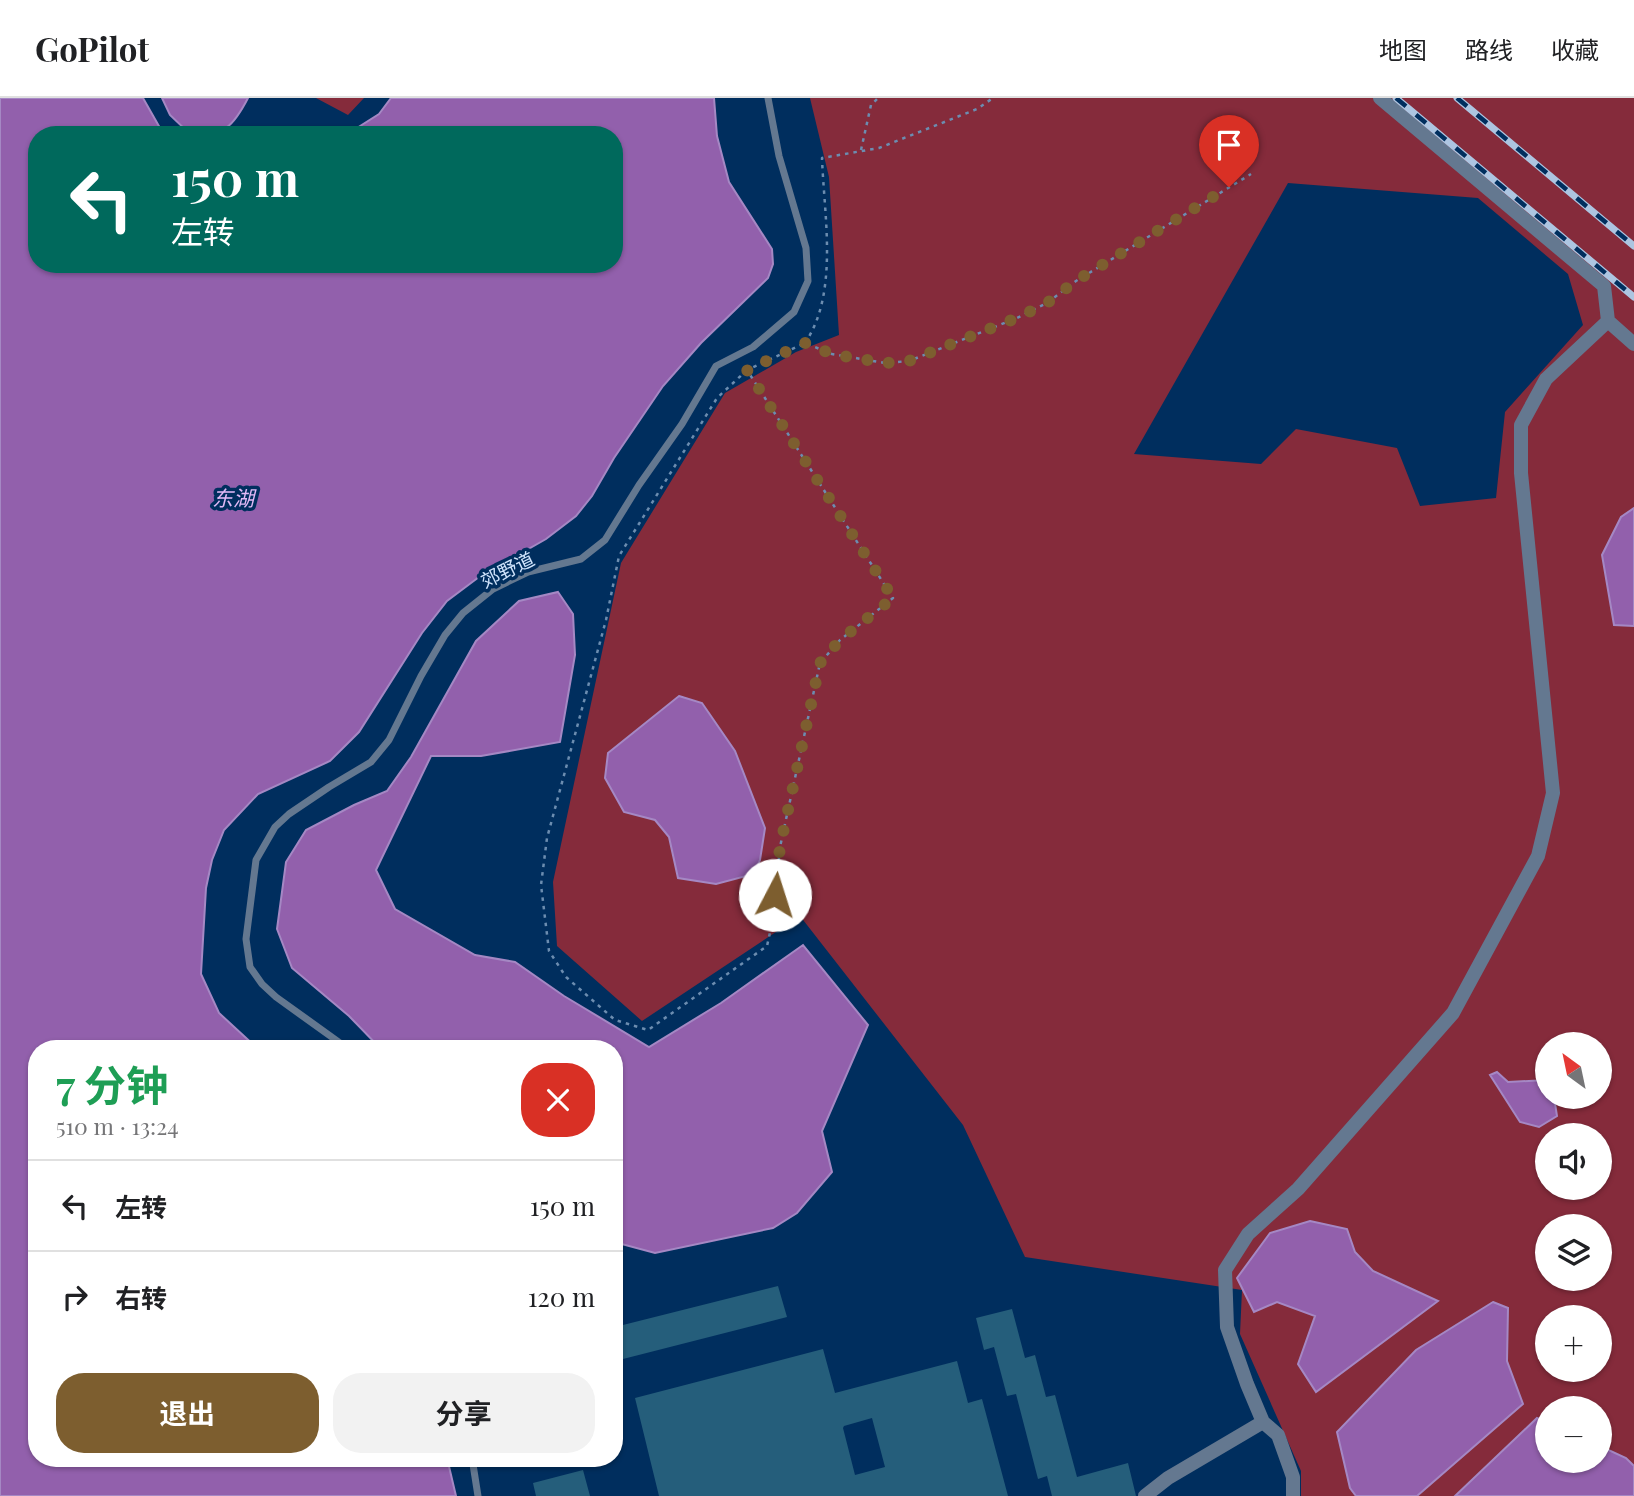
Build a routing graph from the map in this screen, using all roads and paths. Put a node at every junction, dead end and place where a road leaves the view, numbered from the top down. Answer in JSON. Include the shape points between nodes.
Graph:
{"nodes":[{"id":1,"x":768,"y":98,"type":"edge"},
{"id":2,"x":877,"y":98,"type":"edge"},
{"id":3,"x":993,"y":98,"type":"edge"},
{"id":4,"x":1380,"y":98,"type":"edge"},
{"id":5,"x":861,"y":150,"type":"junction"},
{"id":6,"x":1251,"y":174,"type":"dead end"},
{"id":7,"x":1608,"y":321,"type":"junction"},
{"id":8,"x":805,"y":343,"type":"junction"},
{"id":9,"x":1634,"y":344,"type":"edge"},
{"id":10,"x":747,"y":370,"type":"junction"},
{"id":11,"x":336,"y":1040,"type":"edge"},
{"id":12,"x":1264,"y":1422,"type":"junction"},
{"id":13,"x":473,"y":1467,"type":"edge"},
{"id":14,"x":478,"y":1496,"type":"edge"},
{"id":15,"x":1145,"y":1496,"type":"edge"},
{"id":16,"x":1293,"y":1496,"type":"edge"}],
"edges":[{"from":1,"to":11,"type":"lane","name":"郊野道","via":[[779,156],[806,248],[808,281],[794,312],[753,347],[716,366],[606,540],[581,559],[528,572],[493,589],[463,613],[421,676],[389,740],[371,762],[289,814],[275,827],[256,860],[246,939],[250,967],[276,997]]},
{"from":2,"to":5,"type":"path","via":[[871,105]]},
{"from":3,"to":5,"type":"path","via":[[977,109],[879,148]]},
{"from":4,"to":7,"type":"street","via":[[1604,286]]},
{"from":5,"to":8,"type":"path","via":[[822,158],[826,289],[815,328]]},
{"from":6,"to":8,"type":"path","via":[[1047,303],[909,361],[885,363],[832,354]]},
{"from":7,"to":9,"type":"street"},
{"from":7,"to":12,"type":"street","via":[[1546,379],[1521,425],[1521,473],[1553,793],[1538,856],[1454,1013],[1298,1189],[1248,1234],[1226,1270],[1227,1327]]},
{"from":8,"to":10,"type":"path"},
{"from":10,"to":10,"type":"path","via":[[717,398],[619,556],[547,838],[541,885],[549,951],[566,977],[615,1020],[648,1030],[767,946],[780,847],[820,663],[840,640],[893,598]]},
{"from":12,"to":15,"type":"street"},
{"from":12,"to":16,"type":"street","via":[[1278,1435],[1293,1477]]},
{"from":13,"to":14,"type":"lane"}]}
